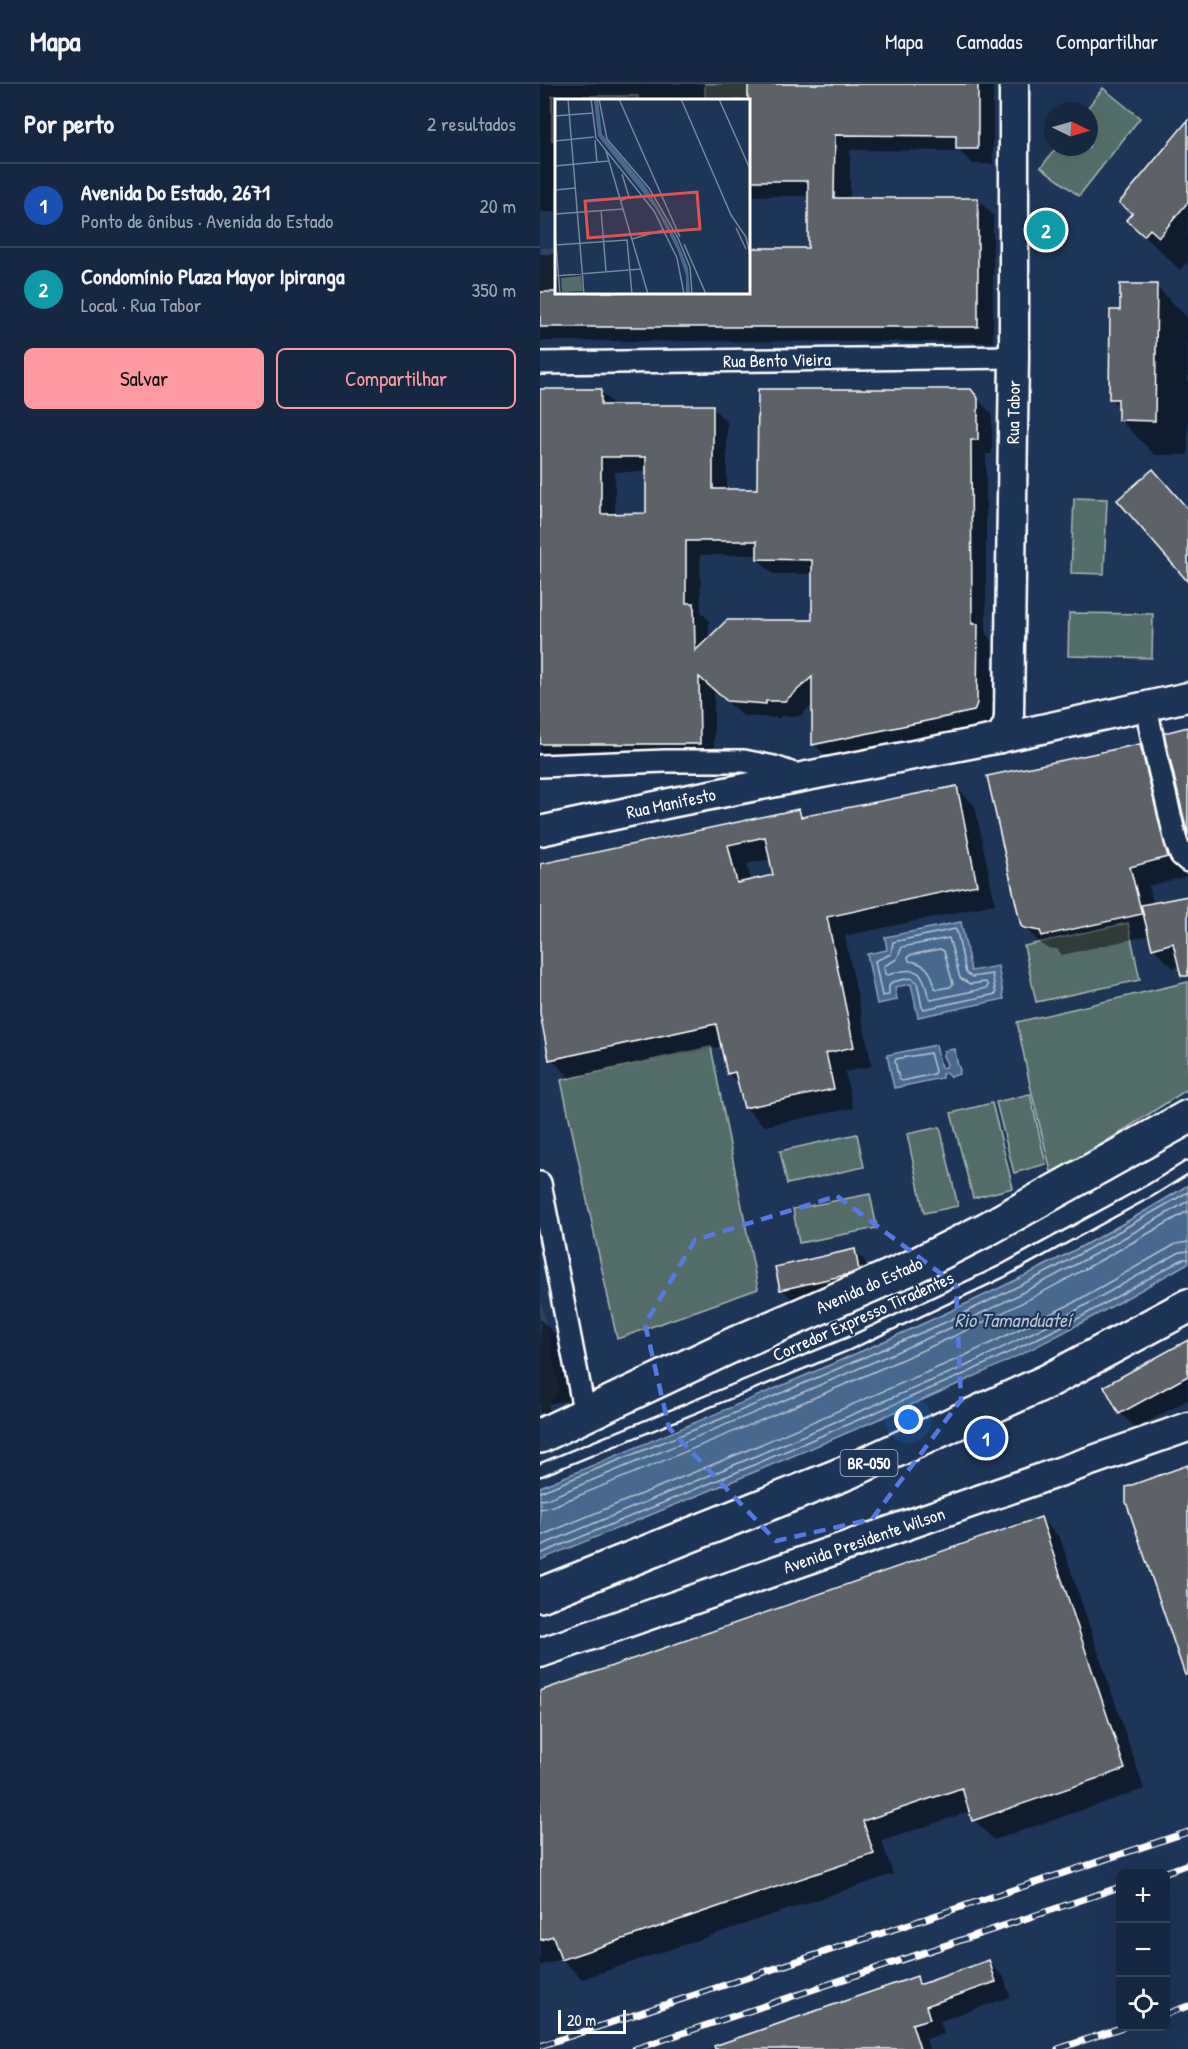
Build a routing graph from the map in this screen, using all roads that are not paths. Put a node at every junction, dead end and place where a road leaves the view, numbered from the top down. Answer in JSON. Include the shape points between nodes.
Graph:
{"nodes":[{"id":1,"x":1014,"y":84,"type":"edge"},
{"id":2,"x":1014,"y":357,"type":"junction"},
{"id":3,"x":540,"y":363,"type":"edge"},
{"id":4,"x":1188,"y":697,"type":"edge"},
{"id":5,"x":1146,"y":705,"type":"junction"},
{"id":6,"x":1009,"y":707,"type":"junction"},
{"id":7,"x":1051,"y":726,"type":"junction"},
{"id":8,"x":1000,"y":738,"type":"junction"},
{"id":9,"x":540,"y":766,"type":"edge"},
{"id":10,"x":802,"y":777,"type":"junction"},
{"id":11,"x":540,"y":831,"type":"edge"},
{"id":12,"x":1188,"y":861,"type":"edge"},
{"id":13,"x":1188,"y":1117,"type":"edge"},
{"id":14,"x":1188,"y":1167,"type":"edge"},
{"id":15,"x":540,"y":1183,"type":"edge"},
{"id":16,"x":1188,"y":1306,"type":"edge"},
{"id":17,"x":585,"y":1415,"type":"junction"},
{"id":18,"x":1188,"y":1427,"type":"edge"},
{"id":19,"x":540,"y":1436,"type":"edge"},
{"id":20,"x":540,"y":1470,"type":"edge"},
{"id":21,"x":540,"y":1595,"type":"edge"},
{"id":22,"x":540,"y":1653,"type":"edge"}],
"edges":[{"from":1,"to":2,"type":"main road","name":"Rua Tabor"},
{"from":2,"to":3,"type":"street","name":"Rua Bento Vieira"},
{"from":2,"to":6,"type":"main road","name":"Rua Tabor"},
{"from":4,"to":5,"type":"main road","name":"Rua Manifesto"},
{"from":5,"to":7,"type":"main road","name":"Rua Manifesto"},
{"from":5,"to":12,"type":"street","via":[[1176,841]]},
{"from":6,"to":7,"type":"main road","via":[[1028,720]]},
{"from":6,"to":8,"type":"main road","name":"Rua Tabor","via":[[1008,724]]},
{"from":7,"to":8,"type":"main road","name":"Rua Manifesto"},
{"from":8,"to":10,"type":"main road","name":"Rua Manifesto"},
{"from":9,"to":10,"type":"street","name":"Rua Manifesto","via":[[744,761]]},
{"from":10,"to":11,"type":"main road","name":"Rua Manifesto"},
{"from":13,"to":17,"type":"highway","name":"Avenida do Estado","via":[[910,1268]]},
{"from":14,"to":20,"type":"lane","name":"Corredor Expresso Tiradentes","via":[[1000,1272],[848,1344]]},
{"from":15,"to":17,"type":"street"},
{"from":16,"to":21,"type":"highway","number":"BR-050","via":[[1048,1381],[848,1472]]},
{"from":17,"to":19,"type":"highway","name":"Avenida do Estado"},
{"from":18,"to":22,"type":"main road","name":"Avenida Presidente Wilson"}]}
